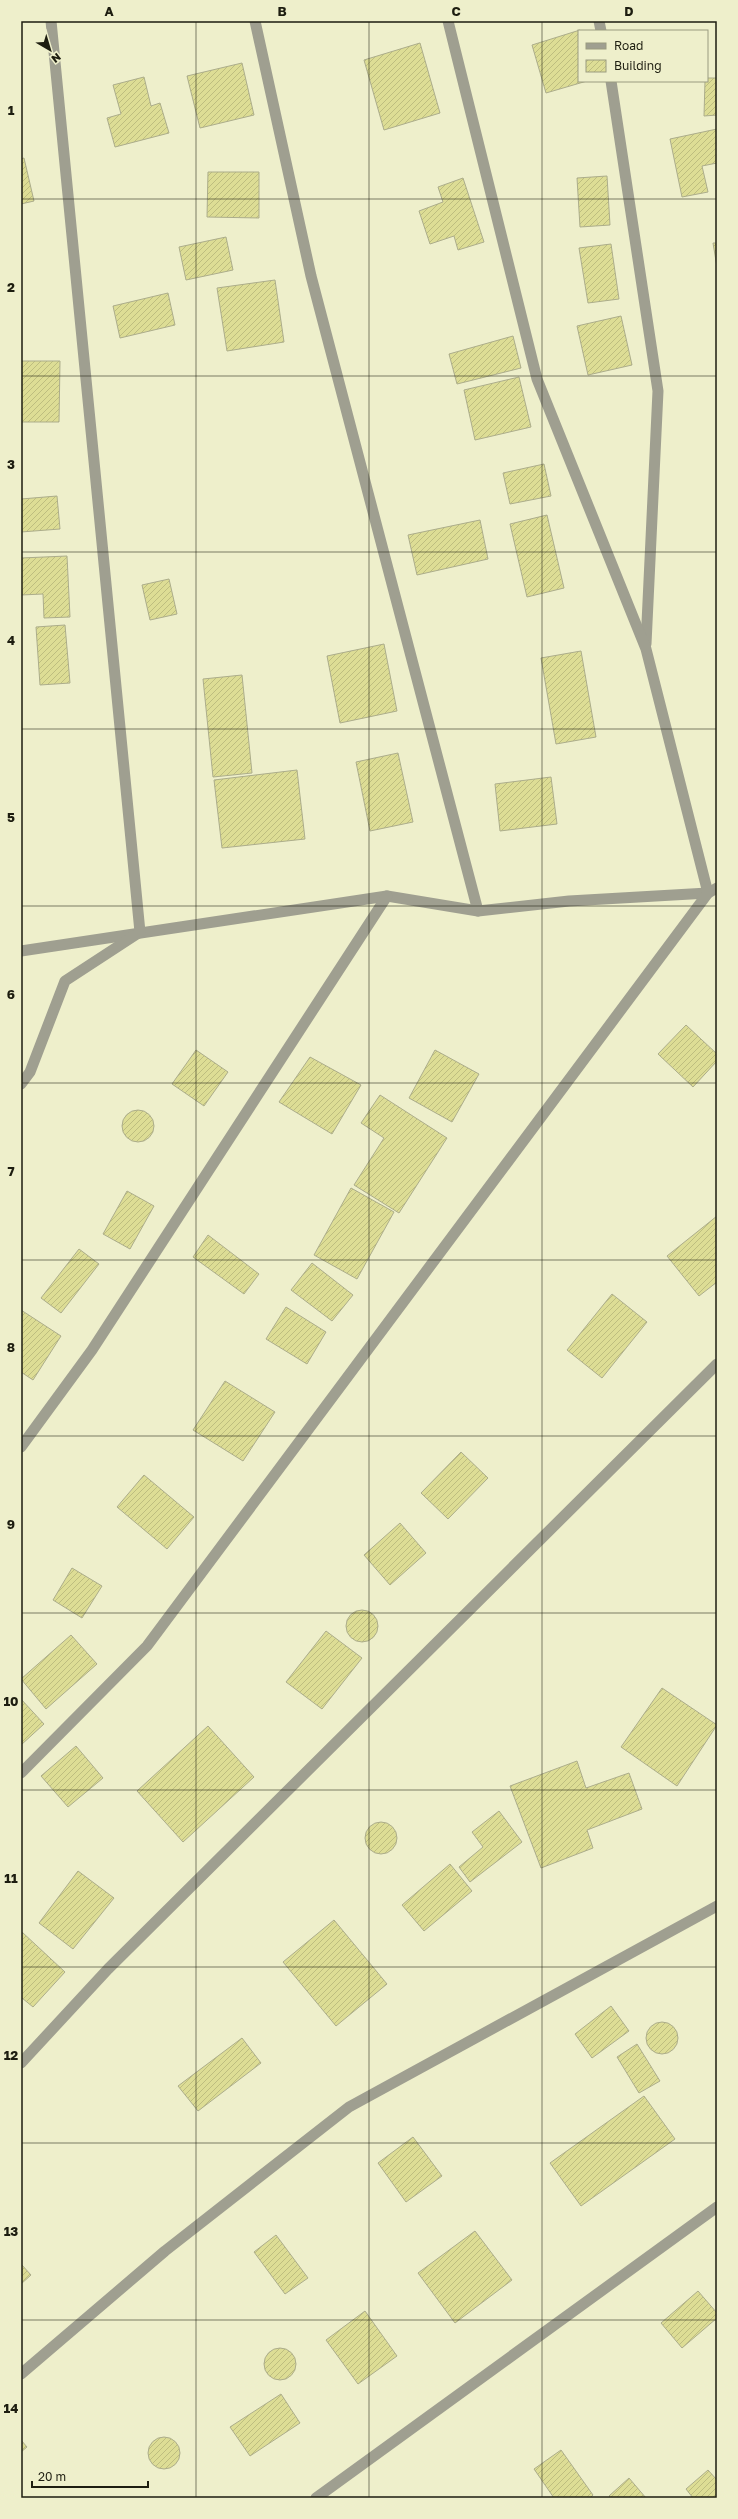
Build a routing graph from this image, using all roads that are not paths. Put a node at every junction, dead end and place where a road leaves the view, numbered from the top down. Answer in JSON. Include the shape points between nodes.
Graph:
{"nodes":[{"id":1,"x":51,"y":21,"type":"edge"},
{"id":2,"x":255,"y":21,"type":"edge"},
{"id":3,"x":448,"y":21,"type":"edge"},
{"id":4,"x":611,"y":82,"type":"edge"},
{"id":5,"x":646,"y":649,"type":"junction"},
{"id":6,"x":712,"y":891,"type":"edge"},
{"id":7,"x":387,"y":896,"type":"junction"},
{"id":8,"x":478,"y":911,"type":"junction"},
{"id":9,"x":140,"y":932,"type":"junction"},
{"id":10,"x":21,"y":951,"type":"edge"},
{"id":11,"x":21,"y":1084,"type":"edge"},
{"id":12,"x":717,"y":1364,"type":"edge"},
{"id":13,"x":21,"y":1447,"type":"edge"},
{"id":14,"x":21,"y":1773,"type":"edge"},
{"id":15,"x":717,"y":1906,"type":"edge"},
{"id":16,"x":21,"y":2064,"type":"edge"},
{"id":17,"x":717,"y":2207,"type":"edge"},
{"id":18,"x":21,"y":2374,"type":"edge"},
{"id":19,"x":316,"y":2498,"type":"edge"}],
"edges":[{"from":1,"to":9,"type":"street"},
{"from":2,"to":8,"type":"street","via":[[311,276]]},
{"from":3,"to":5,"type":"street","via":[[537,379]]},
{"from":4,"to":5,"type":"street","via":[[658,390]]},
{"from":5,"to":6,"type":"street"},
{"from":6,"to":8,"type":"street","via":[[569,901]]},
{"from":6,"to":14,"type":"street","via":[[147,1646]]},
{"from":7,"to":8,"type":"street"},
{"from":7,"to":9,"type":"street"},
{"from":7,"to":13,"type":"street","via":[[92,1350]]},
{"from":9,"to":10,"type":"street"},
{"from":9,"to":11,"type":"street","via":[[65,981],[30,1072]]},
{"from":12,"to":16,"type":"street","via":[[108,1968]]},
{"from":15,"to":18,"type":"street","via":[[349,2107],[165,2251]]},
{"from":17,"to":19,"type":"street"}]}
